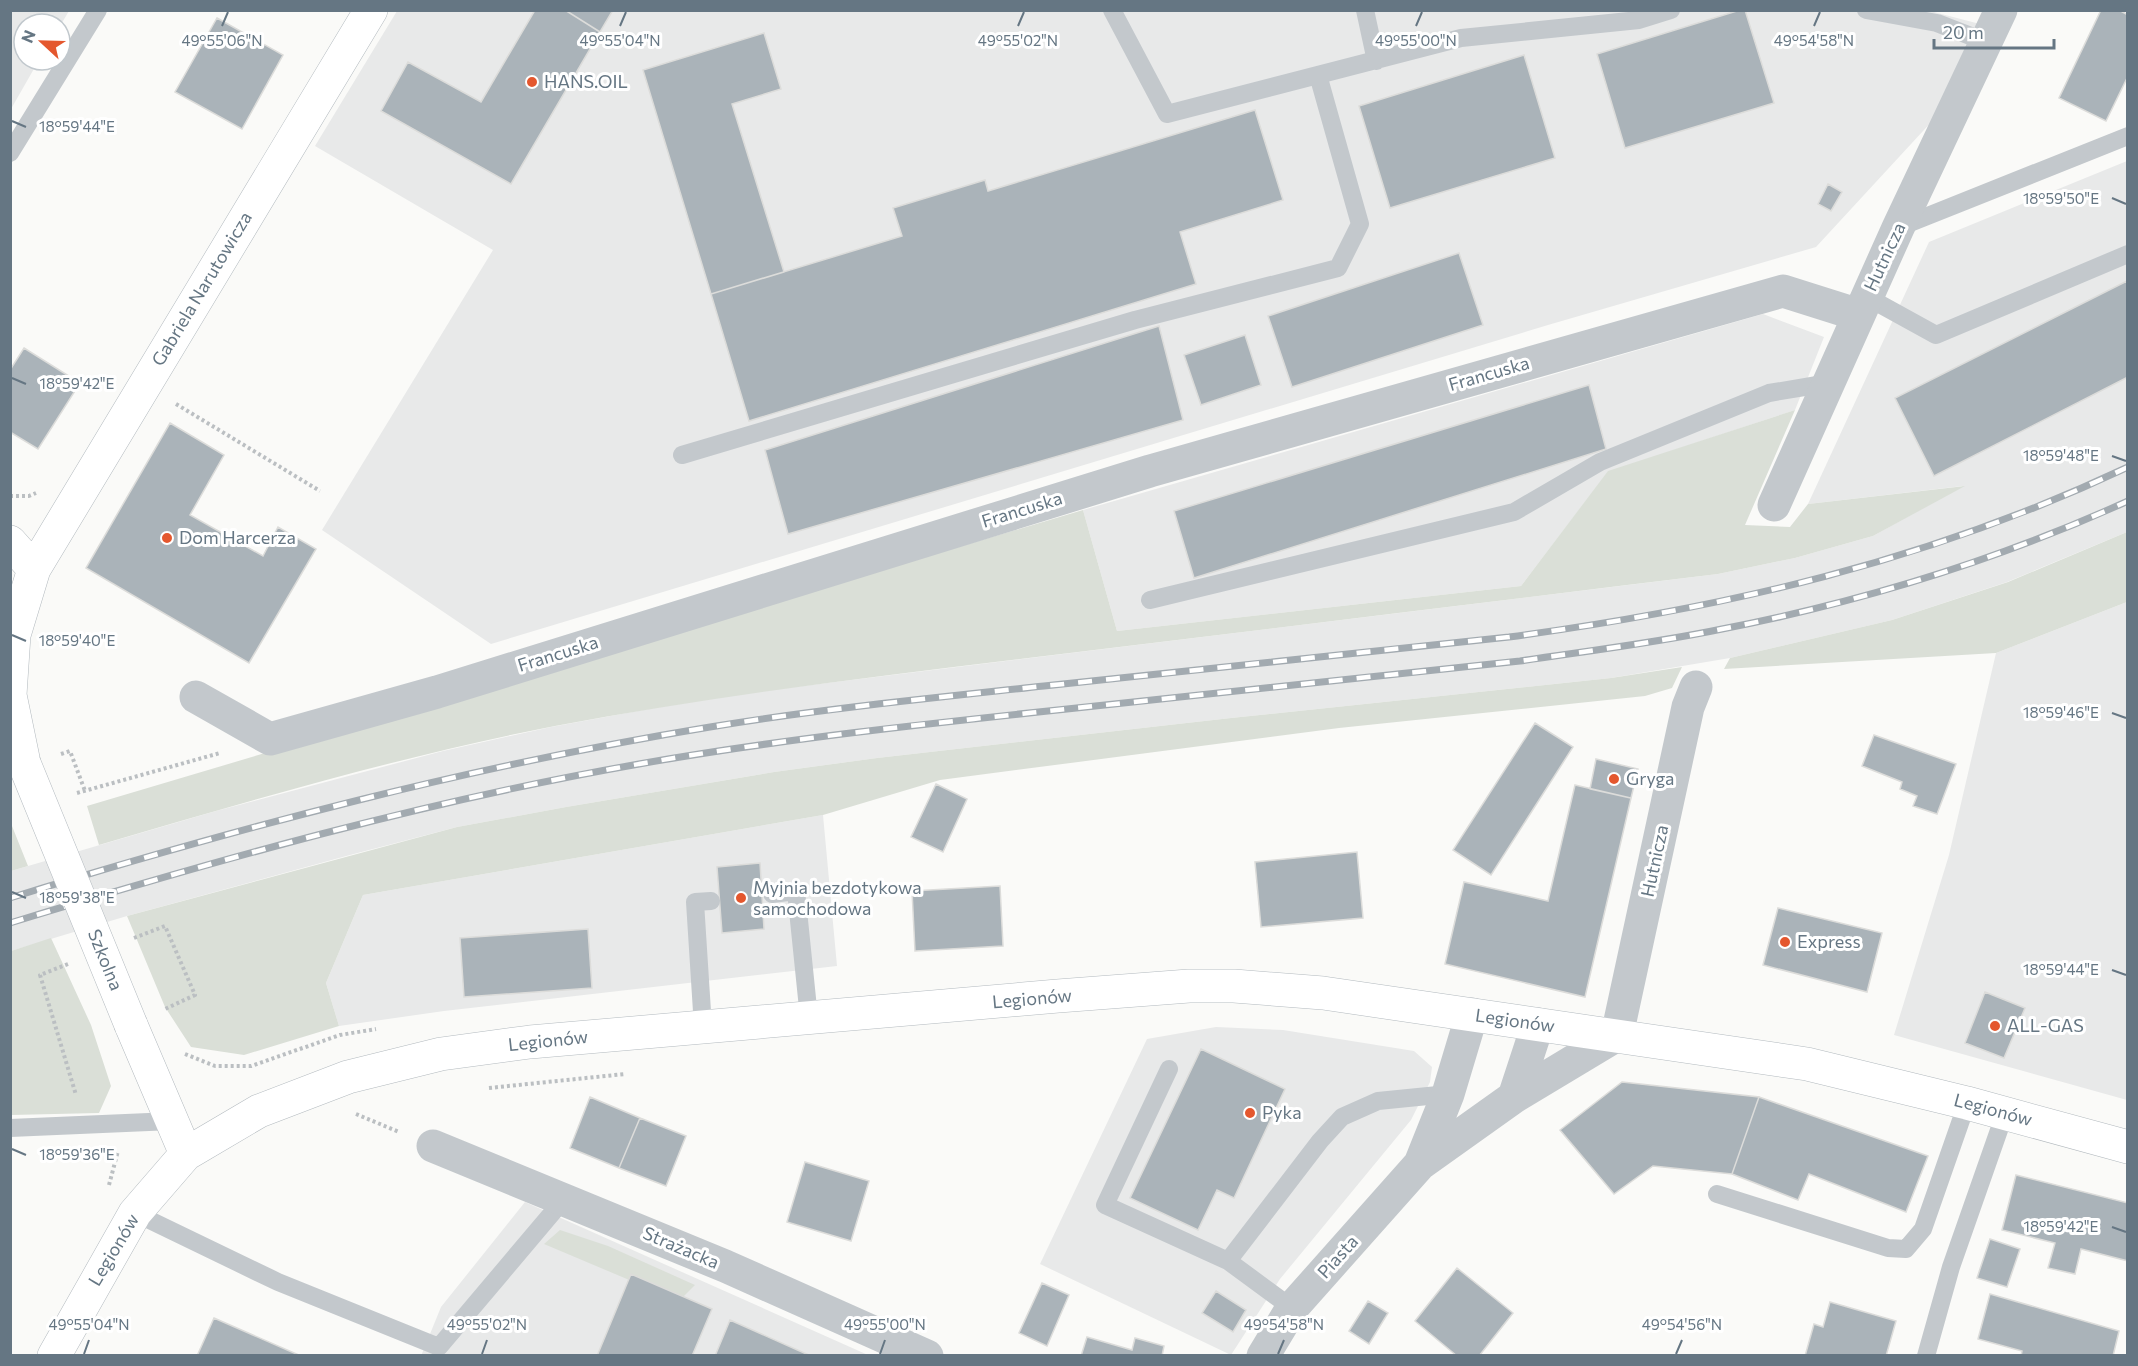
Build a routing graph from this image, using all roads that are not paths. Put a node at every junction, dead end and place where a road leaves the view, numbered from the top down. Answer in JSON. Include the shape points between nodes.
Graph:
{"nodes":[{"id":1,"x":98,"y":10,"type":"edge"},
{"id":2,"x":371,"y":10,"type":"edge"},
{"id":3,"x":1112,"y":10,"type":"edge"},
{"id":4,"x":1365,"y":10,"type":"edge"},
{"id":5,"x":1671,"y":10,"type":"edge"},
{"id":6,"x":1866,"y":10,"type":"edge"},
{"id":7,"x":2001,"y":10,"type":"edge"},
{"id":8,"x":1986,"y":42,"type":"junction"},
{"id":9,"x":1376,"y":61,"type":"junction"},
{"id":10,"x":1318,"y":75,"type":"junction"},
{"id":11,"x":2127,"y":136,"type":"edge"},
{"id":12,"x":10,"y":153,"type":"edge"},
{"id":13,"x":1899,"y":228,"type":"junction"},
{"id":14,"x":2127,"y":254,"type":"edge"},
{"id":15,"x":1863,"y":306,"type":"junction"},
{"id":16,"x":1829,"y":383,"type":"junction"},
{"id":17,"x":682,"y":454,"type":"dead end"},
{"id":18,"x":1774,"y":505,"type":"dead end"},
{"id":19,"x":10,"y":542,"type":"edge"},
{"id":20,"x":34,"y":569,"type":"junction"},
{"id":21,"x":1150,"y":600,"type":"dead end"},
{"id":22,"x":12,"y":636,"type":"edge"},
{"id":23,"x":1696,"y":687,"type":"dead end"},
{"id":24,"x":196,"y":697,"type":"dead end"},
{"id":25,"x":772,"y":894,"type":"dead end"},
{"id":26,"x":711,"y":901,"type":"dead end"},
{"id":27,"x":1472,"y":1014,"type":"junction"},
{"id":28,"x":809,"y":1018,"type":"junction"},
{"id":29,"x":1538,"y":1024,"type":"junction"},
{"id":30,"x":703,"y":1027,"type":"junction"},
{"id":31,"x":1617,"y":1035,"type":"junction"},
{"id":32,"x":1169,"y":1069,"type":"dead end"},
{"id":33,"x":1448,"y":1094,"type":"junction"},
{"id":34,"x":1514,"y":1097,"type":"junction"},
{"id":35,"x":1967,"y":1103,"type":"junction"},
{"id":36,"x":2005,"y":1113,"type":"junction"},
{"id":37,"x":172,"y":1121,"type":"junction"},
{"id":38,"x":10,"y":1128,"type":"edge"},
{"id":39,"x":433,"y":1146,"type":"road end"},
{"id":40,"x":2127,"y":1147,"type":"edge"},
{"id":41,"x":186,"y":1154,"type":"junction"},
{"id":42,"x":1420,"y":1164,"type":"junction"},
{"id":43,"x":1717,"y":1194,"type":"dead end"},
{"id":44,"x":564,"y":1199,"type":"junction"},
{"id":45,"x":135,"y":1213,"type":"junction"},
{"id":46,"x":1228,"y":1261,"type":"junction"},
{"id":47,"x":1292,"y":1308,"type":"junction"},
{"id":48,"x":54,"y":1356,"type":"edge"},
{"id":49,"x":927,"y":1356,"type":"edge"},
{"id":50,"x":1263,"y":1356,"type":"edge"},
{"id":51,"x":1926,"y":1356,"type":"edge"}],
"edges":[{"from":1,"to":12,"type":"lane"},
{"from":2,"to":20,"type":"street","name":"Gabriela Narutowicza"},
{"from":3,"to":10,"type":"lane","via":[[1167,114]]},
{"from":4,"to":9,"type":"lane"},
{"from":5,"to":9,"type":"lane","via":[[1639,20],[1461,38]]},
{"from":6,"to":8,"type":"lane","via":[[1937,23]]},
{"from":7,"to":8,"type":"street","name":"Hutnicza"},
{"from":8,"to":13,"type":"street","name":"Hutnicza"},
{"from":9,"to":10,"type":"lane"},
{"from":10,"to":17,"type":"lane","via":[[1360,224],[1338,268],[1135,320]]},
{"from":11,"to":13,"type":"lane"},
{"from":13,"to":15,"type":"street","name":"Hutnicza"},
{"from":14,"to":15,"type":"lane","via":[[1936,334]]},
{"from":15,"to":16,"type":"street","name":"Hutnicza"},
{"from":15,"to":24,"type":"street","name":"Francuska","via":[[1783,291],[1150,471],[437,692],[270,739]]},
{"from":16,"to":18,"type":"street","name":"Hutnicza"},
{"from":16,"to":21,"type":"lane","via":[[1769,393],[1621,453],[1514,512]]},
{"from":19,"to":20,"type":"street"},
{"from":20,"to":22,"type":"street","name":"Szkolna"},
{"from":22,"to":37,"type":"street","name":"Szkolna","bridge":true,"via":[[10,696],[24,763],[143,1020]]},
{"from":23,"to":31,"type":"street","name":"Hutnicza","via":[[1688,707]]},
{"from":25,"to":28,"type":"lane","via":[[796,891]]},
{"from":26,"to":30,"type":"lane","via":[[695,902]]},
{"from":27,"to":28,"type":"street","name":"Legionów","via":[[1323,993],[1189,986]]},
{"from":27,"to":29,"type":"street","name":"Legionów"},
{"from":27,"to":33,"type":"street","name":"Piasta"},
{"from":28,"to":30,"type":"street","name":"Legionów"},
{"from":29,"to":31,"type":"street","name":"Legionów"},
{"from":29,"to":34,"type":"street"},
{"from":30,"to":41,"type":"street","name":"Legionów","via":[[441,1054],[348,1077],[259,1111]]},
{"from":31,"to":34,"type":"street","name":"Piasta"},
{"from":31,"to":35,"type":"street","name":"Legionów","via":[[1807,1064]]},
{"from":32,"to":46,"type":"lane","via":[[1105,1205]]},
{"from":33,"to":42,"type":"street","name":"Piasta"},
{"from":33,"to":46,"type":"lane","via":[[1378,1101],[1342,1117]]},
{"from":34,"to":42,"type":"street","name":"Piasta"},
{"from":35,"to":36,"type":"street","name":"Legionów"},
{"from":35,"to":43,"type":"lane","via":[[1923,1229],[1906,1248],[1888,1248]]},
{"from":36,"to":40,"type":"street","name":"Legionów"},
{"from":36,"to":51,"type":"lane"},
{"from":37,"to":38,"type":"lane"},
{"from":37,"to":41,"type":"street","name":"Szkolna"},
{"from":39,"to":44,"type":"street","name":"Strażacka"},
{"from":41,"to":45,"type":"street","name":"Legionów"},
{"from":42,"to":47,"type":"street","name":"Piasta"},
{"from":44,"to":45,"type":"lane","via":[[439,1347],[278,1282]]},
{"from":44,"to":49,"type":"street","name":"Strażacka"},
{"from":45,"to":48,"type":"street","name":"Legionów"},
{"from":46,"to":47,"type":"lane"},
{"from":47,"to":50,"type":"street","name":"Piasta"}]}
